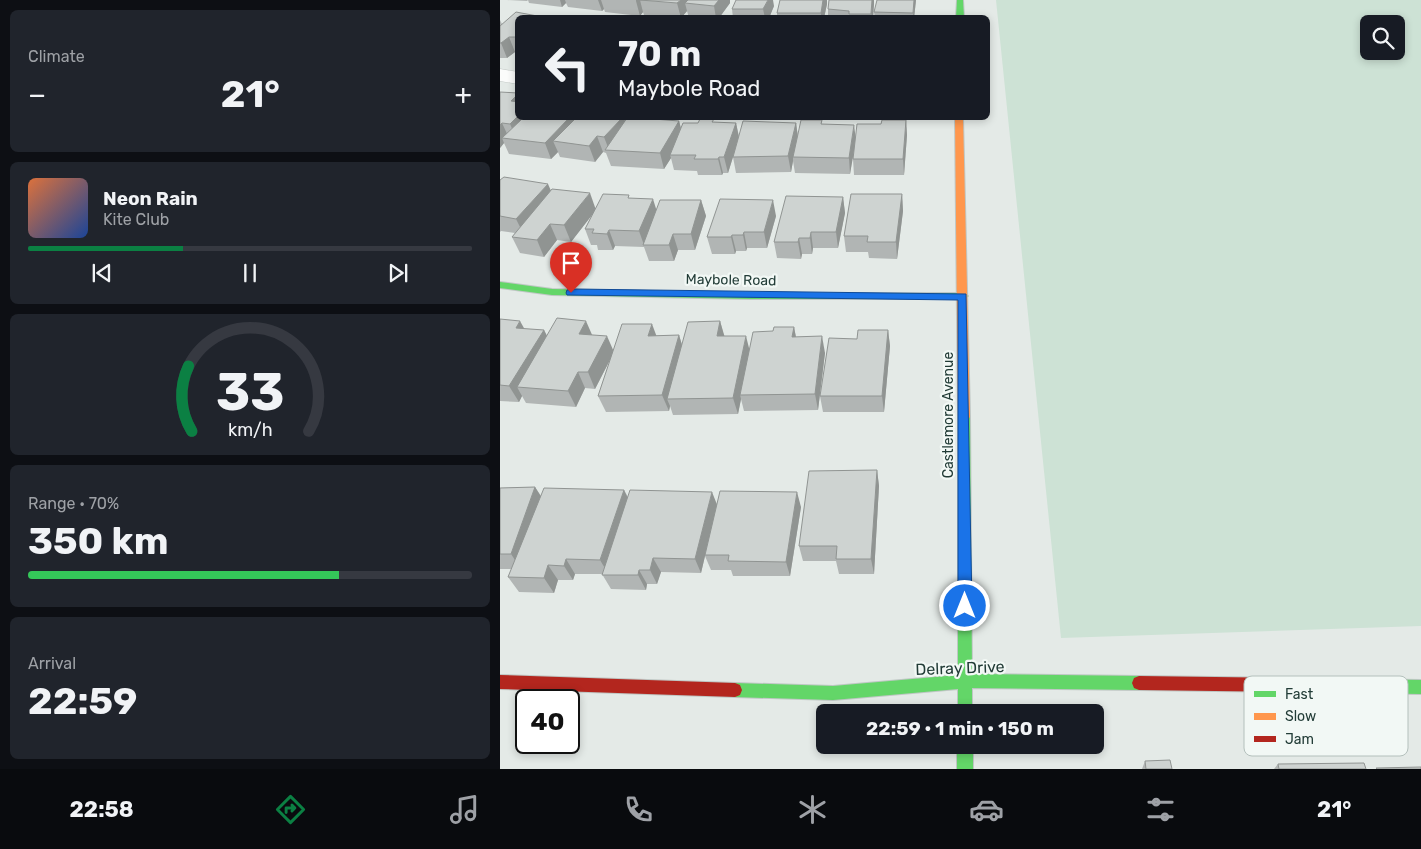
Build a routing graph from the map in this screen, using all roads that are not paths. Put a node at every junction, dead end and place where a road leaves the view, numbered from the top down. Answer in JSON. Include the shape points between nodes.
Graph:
{"nodes":[{"id":1,"x":960,"y":0,"type":"edge"},
{"id":2,"x":960,"y":15,"type":"edge"},
{"id":3,"x":500,"y":75,"type":"edge"},
{"id":4,"x":515,"y":78,"type":"edge"},
{"id":5,"x":959,"y":120,"type":"edge"},
{"id":6,"x":500,"y":285,"type":"edge"},
{"id":7,"x":963,"y":296,"type":"junction"},
{"id":8,"x":965,"y":681,"type":"junction"},
{"id":9,"x":500,"y":682,"type":"edge"},
{"id":10,"x":1244,"y":685,"type":"edge"},
{"id":11,"x":1408,"y":687,"type":"edge"},
{"id":12,"x":1421,"y":687,"type":"edge"},
{"id":13,"x":965,"y":704,"type":"edge"},
{"id":14,"x":965,"y":754,"type":"edge"},
{"id":15,"x":965,"y":769,"type":"edge"}],
"edges":[{"from":1,"to":2,"type":"street"},
{"from":3,"to":4,"type":"street"},
{"from":5,"to":7,"type":"street","name":"Castlemore Avenue"},
{"from":6,"to":7,"type":"street","name":"Maybole Road","via":[[552,292]]},
{"from":7,"to":8,"type":"street","name":"Castlemore Avenue"},
{"from":8,"to":9,"type":"street","name":"Delray Drive","via":[[833,693]]},
{"from":8,"to":10,"type":"street","name":"Delray Drive"},
{"from":8,"to":13,"type":"street","name":"Castlemore Avenue"},
{"from":11,"to":12,"type":"street","name":"Delray Drive"},
{"from":14,"to":15,"type":"street"}]}
